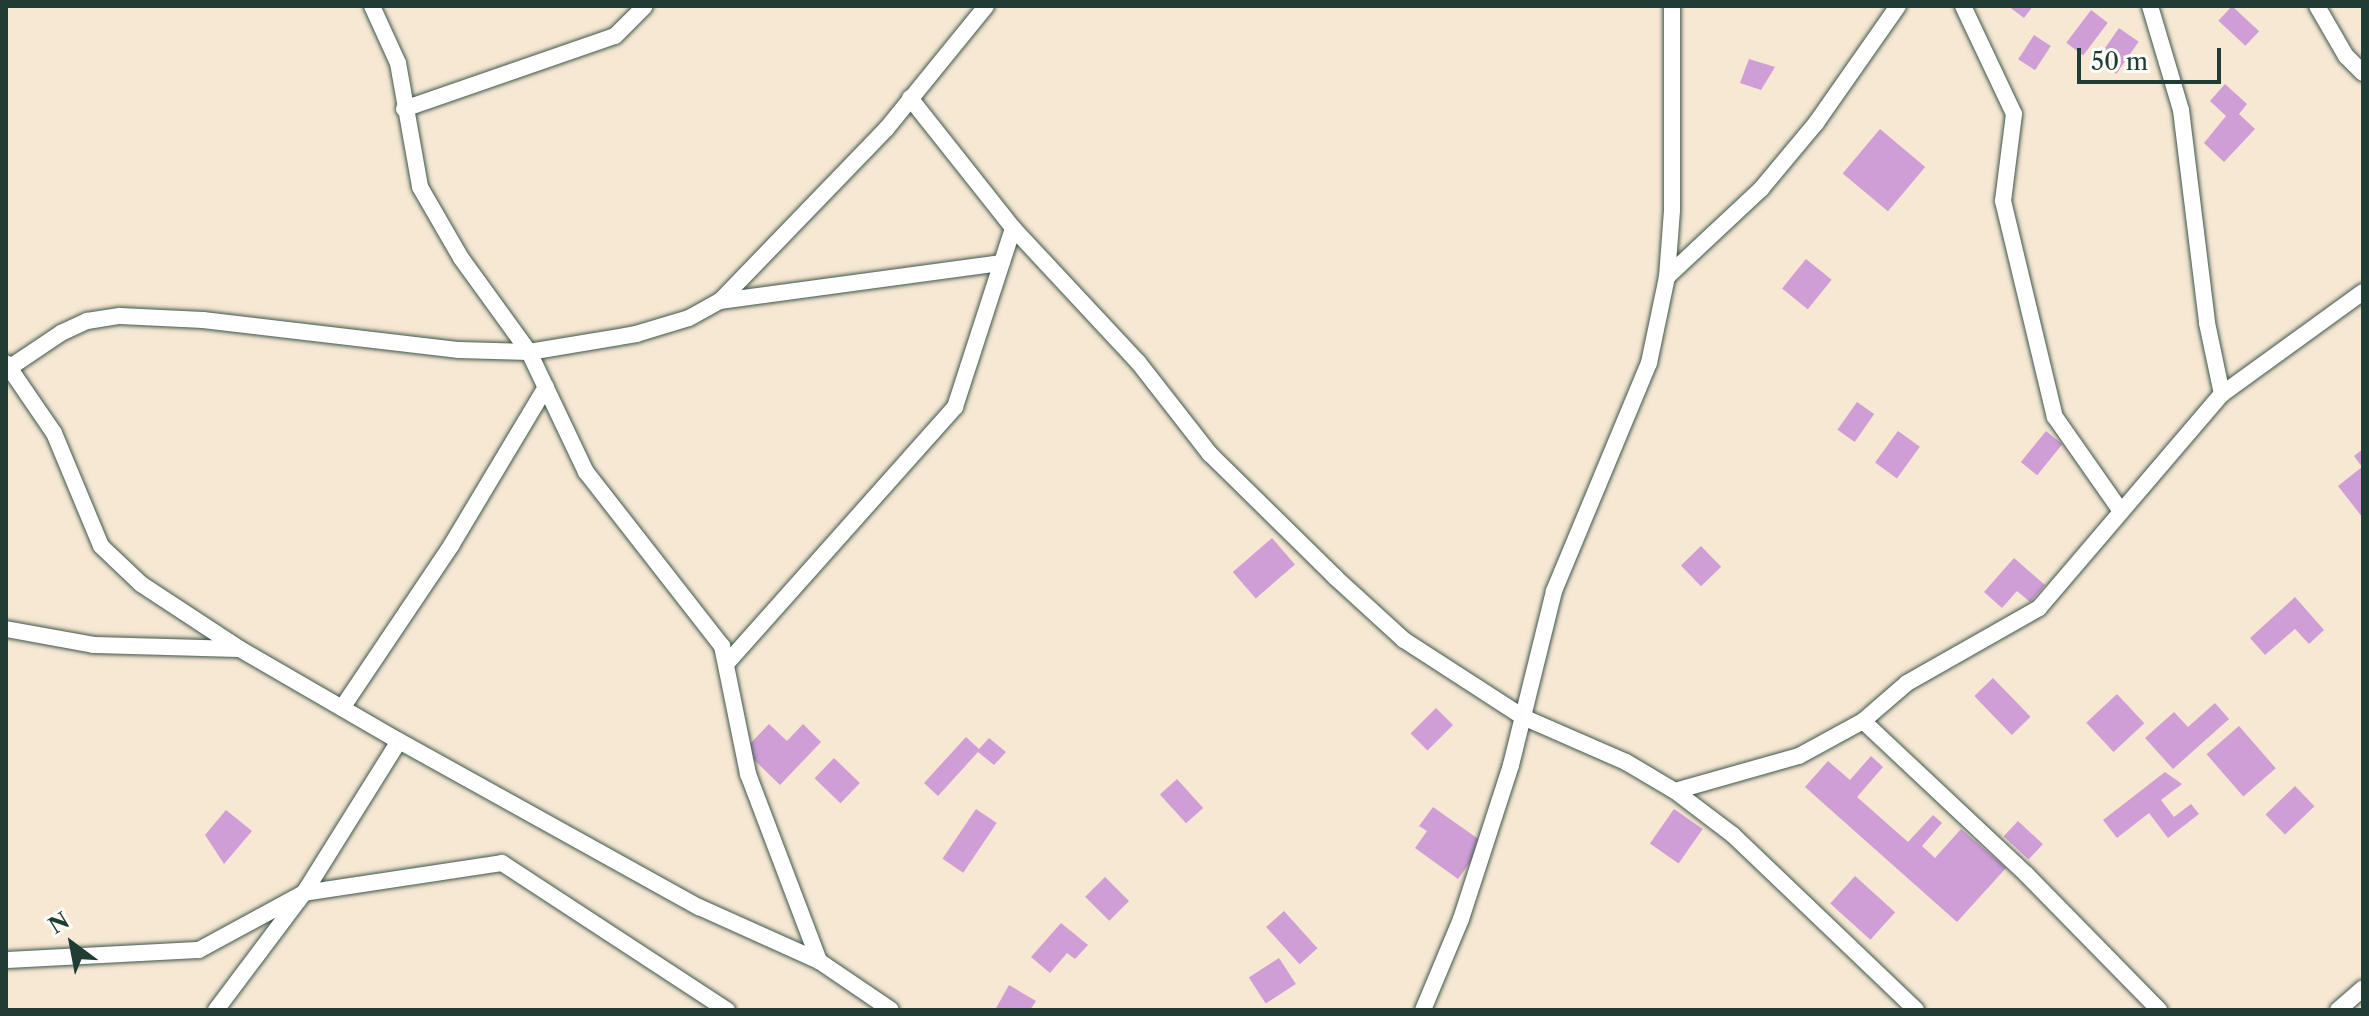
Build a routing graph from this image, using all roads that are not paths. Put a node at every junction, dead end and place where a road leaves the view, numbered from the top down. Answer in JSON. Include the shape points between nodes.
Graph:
{"nodes":[{"id":1,"x":372,"y":6,"type":"edge"},
{"id":2,"x":645,"y":6,"type":"edge"},
{"id":3,"x":986,"y":6,"type":"edge"},
{"id":4,"x":1672,"y":6,"type":"edge"},
{"id":5,"x":1898,"y":6,"type":"edge"},
{"id":6,"x":1963,"y":6,"type":"edge"},
{"id":7,"x":2150,"y":6,"type":"edge"},
{"id":8,"x":2317,"y":6,"type":"edge"},
{"id":9,"x":2363,"y":73,"type":"edge"},
{"id":10,"x":910,"y":98,"type":"junction"},
{"id":11,"x":404,"y":109,"type":"junction"},
{"id":12,"x":1013,"y":228,"type":"junction"},
{"id":13,"x":1001,"y":263,"type":"junction"},
{"id":14,"x":1667,"y":277,"type":"junction"},
{"id":15,"x":2363,"y":292,"type":"edge"},
{"id":16,"x":720,"y":301,"type":"junction"},
{"id":17,"x":529,"y":352,"type":"junction"},
{"id":18,"x":8,"y":365,"type":"edge"},
{"id":19,"x":546,"y":387,"type":"junction"},
{"id":20,"x":2222,"y":394,"type":"junction"},
{"id":21,"x":2120,"y":510,"type":"junction"},
{"id":22,"x":6,"y":629,"type":"edge"},
{"id":23,"x":240,"y":649,"type":"junction"},
{"id":24,"x":727,"y":663,"type":"junction"},
{"id":25,"x":342,"y":708,"type":"junction"},
{"id":26,"x":1523,"y":717,"type":"junction"},
{"id":27,"x":1863,"y":721,"type":"junction"},
{"id":28,"x":399,"y":741,"type":"junction"},
{"id":29,"x":1675,"y":791,"type":"junction"},
{"id":30,"x":304,"y":893,"type":"junction"},
{"id":31,"x":6,"y":960,"type":"edge"},
{"id":32,"x":819,"y":961,"type":"junction"},
{"id":33,"x":2363,"y":988,"type":"edge"},
{"id":34,"x":216,"y":1010,"type":"edge"},
{"id":35,"x":727,"y":1010,"type":"edge"},
{"id":36,"x":891,"y":1010,"type":"edge"},
{"id":37,"x":1423,"y":1010,"type":"edge"},
{"id":38,"x":1916,"y":1010,"type":"edge"},
{"id":39,"x":2159,"y":1010,"type":"edge"},
{"id":40,"x":2338,"y":1010,"type":"edge"}],
"edges":[{"from":1,"to":11,"type":"street","via":[[398,63]]},
{"from":2,"to":11,"type":"street","via":[[615,36]]},
{"from":3,"to":10,"type":"street"},
{"from":4,"to":14,"type":"street"},
{"from":5,"to":14,"type":"street","via":[[1771,178]]},
{"from":6,"to":21,"type":"street","via":[[2014,114],[2003,201],[2055,417]]},
{"from":7,"to":20,"type":"street","via":[[2181,110],[2207,323]]},
{"from":8,"to":9,"type":"street","via":[[2346,56]]},
{"from":10,"to":12,"type":"street"},
{"from":10,"to":16,"type":"street"},
{"from":11,"to":17,"type":"street","via":[[420,187],[461,258]]},
{"from":12,"to":13,"type":"street"},
{"from":12,"to":26,"type":"street","via":[[1138,362],[1210,454],[1335,577],[1404,640]]},
{"from":13,"to":16,"type":"street"},
{"from":13,"to":24,"type":"street","via":[[955,407]]},
{"from":14,"to":26,"type":"street","via":[[1649,363],[1554,591]]},
{"from":15,"to":20,"type":"street"},
{"from":16,"to":17,"type":"street","via":[[664,327]]},
{"from":17,"to":18,"type":"street","via":[[459,350],[120,316],[87,321]]},
{"from":17,"to":19,"type":"street"},
{"from":18,"to":23,"type":"street","via":[[54,433],[101,546],[141,584]]},
{"from":19,"to":24,"type":"street","via":[[558,423],[586,472],[712,632]]},
{"from":19,"to":25,"type":"street","via":[[452,544]]},
{"from":20,"to":21,"type":"street"},
{"from":21,"to":27,"type":"street","via":[[2039,608],[1907,683]]},
{"from":22,"to":23,"type":"street","via":[[94,645]]},
{"from":23,"to":25,"type":"street"},
{"from":24,"to":32,"type":"street","via":[[748,774]]},
{"from":25,"to":28,"type":"street"},
{"from":26,"to":29,"type":"street","via":[[1626,762]]},
{"from":26,"to":37,"type":"street","via":[[1461,919]]},
{"from":27,"to":29,"type":"street","via":[[1799,756]]},
{"from":27,"to":39,"type":"street","via":[[2027,875]]},
{"from":28,"to":30,"type":"street"},
{"from":28,"to":32,"type":"street","via":[[699,907]]},
{"from":29,"to":38,"type":"street","via":[[1733,835]]},
{"from":30,"to":31,"type":"street","via":[[199,950]]},
{"from":30,"to":34,"type":"street"},
{"from":30,"to":35,"type":"street","via":[[502,863]]},
{"from":32,"to":36,"type":"street"},
{"from":33,"to":40,"type":"street"}]}
